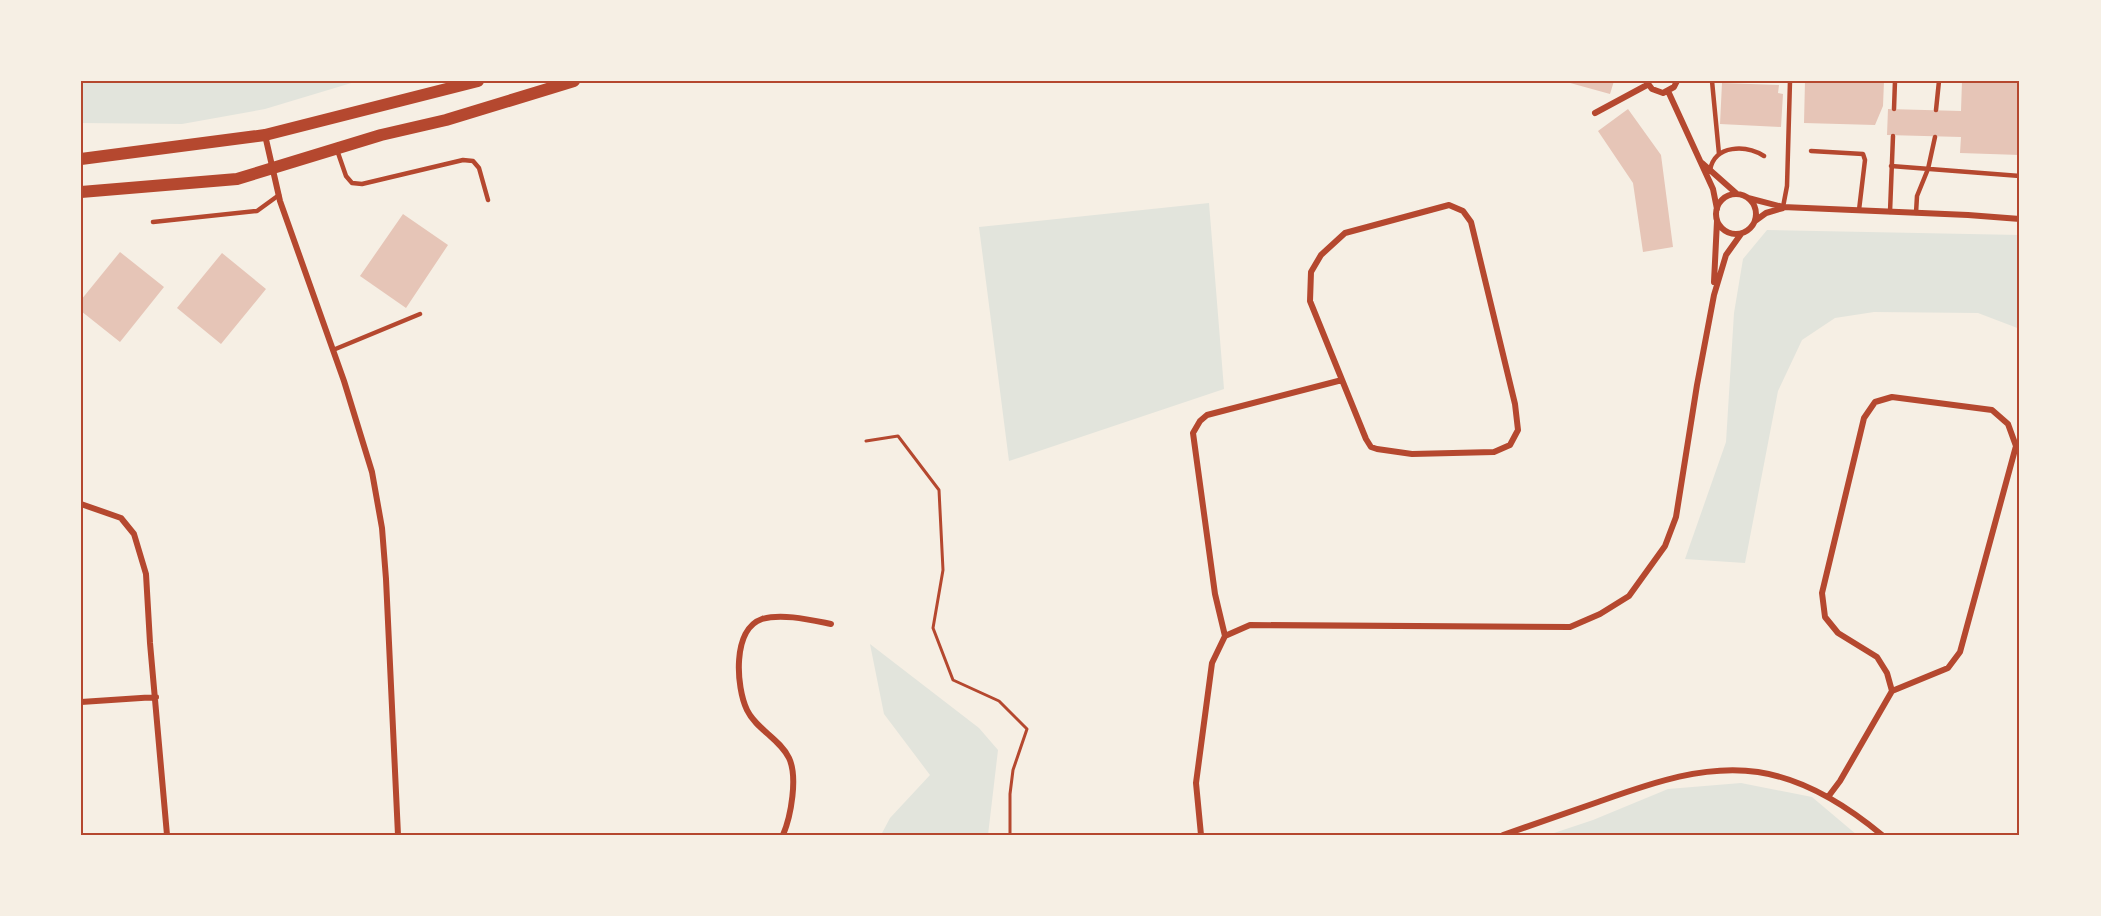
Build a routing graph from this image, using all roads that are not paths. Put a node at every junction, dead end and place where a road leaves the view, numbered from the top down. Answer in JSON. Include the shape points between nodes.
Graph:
{"nodes":[{"id":1,"x":478,"y":81,"type":"edge"},
{"id":2,"x":574,"y":81,"type":"edge"},
{"id":3,"x":1677,"y":81,"type":"edge"},
{"id":4,"x":1712,"y":81,"type":"edge"},
{"id":5,"x":1790,"y":81,"type":"edge"},
{"id":6,"x":1895,"y":81,"type":"edge"},
{"id":7,"x":1939,"y":81,"type":"edge"},
{"id":8,"x":1647,"y":83,"type":"edge"},
{"id":9,"x":1668,"y":91,"type":"junction"},
{"id":10,"x":1894,"y":109,"type":"dead end"},
{"id":11,"x":1936,"y":110,"type":"dead end"},
{"id":12,"x":1595,"y":113,"type":"dead end"},
{"id":13,"x":265,"y":135,"type":"junction"},
{"id":14,"x":1893,"y":136,"type":"dead end"},
{"id":15,"x":1935,"y":137,"type":"dead end"},
{"id":16,"x":337,"y":150,"type":"junction"},
{"id":17,"x":1811,"y":151,"type":"dead end"},
{"id":18,"x":1719,"y":154,"type":"junction"},
{"id":19,"x":1764,"y":156,"type":"dead end"},
{"id":20,"x":81,"y":159,"type":"edge"},
{"id":21,"x":1700,"y":161,"type":"junction"},
{"id":22,"x":1892,"y":166,"type":"junction"},
{"id":23,"x":1928,"y":169,"type":"junction"},
{"id":24,"x":273,"y":170,"type":"junction"},
{"id":25,"x":1710,"y":170,"type":"junction"},
{"id":26,"x":2020,"y":176,"type":"edge"},
{"id":27,"x":81,"y":192,"type":"edge"},
{"id":28,"x":1737,"y":194,"type":"junction"},
{"id":29,"x":279,"y":195,"type":"junction"},
{"id":30,"x":1748,"y":198,"type":"junction"},
{"id":31,"x":488,"y":200,"type":"dead end"},
{"id":32,"x":1783,"y":207,"type":"junction"},
{"id":33,"x":1717,"y":209,"type":"junction"},
{"id":34,"x":1859,"y":210,"type":"junction"},
{"id":35,"x":1890,"y":212,"type":"junction"},
{"id":36,"x":1916,"y":213,"type":"junction"},
{"id":37,"x":2020,"y":219,"type":"edge"},
{"id":38,"x":1717,"y":221,"type":"junction"},
{"id":39,"x":1755,"y":221,"type":"junction"},
{"id":40,"x":153,"y":222,"type":"dead end"},
{"id":41,"x":1741,"y":234,"type":"junction"},
{"id":42,"x":1714,"y":295,"type":"junction"},
{"id":43,"x":420,"y":314,"type":"dead end"},
{"id":44,"x":333,"y":350,"type":"junction"},
{"id":45,"x":1342,"y":380,"type":"junction"},
{"id":46,"x":81,"y":504,"type":"edge"},
{"id":47,"x":831,"y":624,"type":"dead end"},
{"id":48,"x":1225,"y":636,"type":"junction"},
{"id":49,"x":1892,"y":691,"type":"junction"},
{"id":50,"x":156,"y":698,"type":"junction"},
{"id":51,"x":81,"y":702,"type":"edge"},
{"id":52,"x":1828,"y":796,"type":"junction"},
{"id":53,"x":167,"y":835,"type":"edge"},
{"id":54,"x":398,"y":835,"type":"edge"},
{"id":55,"x":783,"y":835,"type":"edge"},
{"id":56,"x":1201,"y":835,"type":"edge"},
{"id":57,"x":1503,"y":835,"type":"edge"},
{"id":58,"x":1882,"y":835,"type":"edge"}],
"edges":[{"from":1,"to":13,"type":"main road"},
{"from":2,"to":16,"type":"main road"},
{"from":3,"to":9,"type":"street"},
{"from":4,"to":18,"type":"lane"},
{"from":5,"to":32,"type":"lane"},
{"from":6,"to":10,"type":"lane"},
{"from":7,"to":11,"type":"lane"},
{"from":8,"to":9,"type":"street","via":[[1657,92]]},
{"from":8,"to":12,"type":"street"},
{"from":9,"to":21,"type":"street"},
{"from":13,"to":20,"type":"main road"},
{"from":13,"to":24,"type":"street"},
{"from":14,"to":22,"type":"lane"},
{"from":15,"to":23,"type":"lane"},
{"from":16,"to":24,"type":"main road"},
{"from":16,"to":31,"type":"lane","via":[[346,176],[352,183],[362,184],[463,160],[473,161],[479,168]]},
{"from":17,"to":34,"type":"lane","via":[[1863,154]]},
{"from":18,"to":19,"type":"lane","via":[[1739,148]]},
{"from":18,"to":25,"type":"lane","via":[[1711,162]]},
{"from":21,"to":25,"type":"street"},
{"from":21,"to":33,"type":"street"},
{"from":22,"to":23,"type":"lane"},
{"from":22,"to":35,"type":"lane"},
{"from":23,"to":26,"type":"lane"},
{"from":23,"to":36,"type":"lane","via":[[1917,196]]},
{"from":24,"to":27,"type":"main road","via":[[237,179]]},
{"from":24,"to":29,"type":"street"},
{"from":25,"to":28,"type":"street"},
{"from":28,"to":30,"type":"street"},
{"from":28,"to":33,"type":"street","via":[[1724,198]]},
{"from":29,"to":40,"type":"lane","via":[[257,211]]},
{"from":29,"to":44,"type":"street"},
{"from":30,"to":32,"type":"street"},
{"from":30,"to":39,"type":"street","via":[[1754,206]]},
{"from":32,"to":34,"type":"street"},
{"from":32,"to":39,"type":"street"},
{"from":33,"to":38,"type":"street"},
{"from":34,"to":35,"type":"street"},
{"from":35,"to":36,"type":"street"},
{"from":36,"to":37,"type":"street"},
{"from":38,"to":41,"type":"street","via":[[1722,230]]},
{"from":38,"to":42,"type":"street"},
{"from":39,"to":41,"type":"street"},
{"from":41,"to":42,"type":"street","via":[[1726,255]]},
{"from":42,"to":48,"type":"street","via":[[1676,517],[1665,546],[1629,596],[1570,627],[1250,625]]},
{"from":43,"to":44,"type":"lane"},
{"from":44,"to":54,"type":"street","via":[[372,472],[382,528]]},
{"from":45,"to":45,"type":"street","via":[[1310,301],[1311,272],[1321,255],[1346,233],[1449,205],[1463,211],[1471,222],[1515,404],[1518,430],[1510,445],[1494,453],[1412,454],[1371,447]]},
{"from":45,"to":48,"type":"street","via":[[1207,415],[1194,433],[1215,594]]},
{"from":46,"to":50,"type":"street","via":[[121,518],[134,534],[146,574]]},
{"from":47,"to":55,"type":"street","via":[[791,617],[762,619],[748,628],[742,644],[738,665],[747,710],[789,758],[793,776]]},
{"from":48,"to":56,"type":"street","via":[[1212,663],[1196,783]]},
{"from":49,"to":49,"type":"street","via":[[1877,657],[1838,633],[1825,617],[1822,593],[1864,418],[1875,402],[1892,397],[1992,410],[2008,424],[2016,446],[1960,652],[1948,668]]},
{"from":49,"to":52,"type":"street"},
{"from":50,"to":51,"type":"street"},
{"from":50,"to":53,"type":"street"},
{"from":52,"to":57,"type":"street","via":[[1805,784],[1758,772],[1684,775]]},
{"from":52,"to":58,"type":"street"}]}
